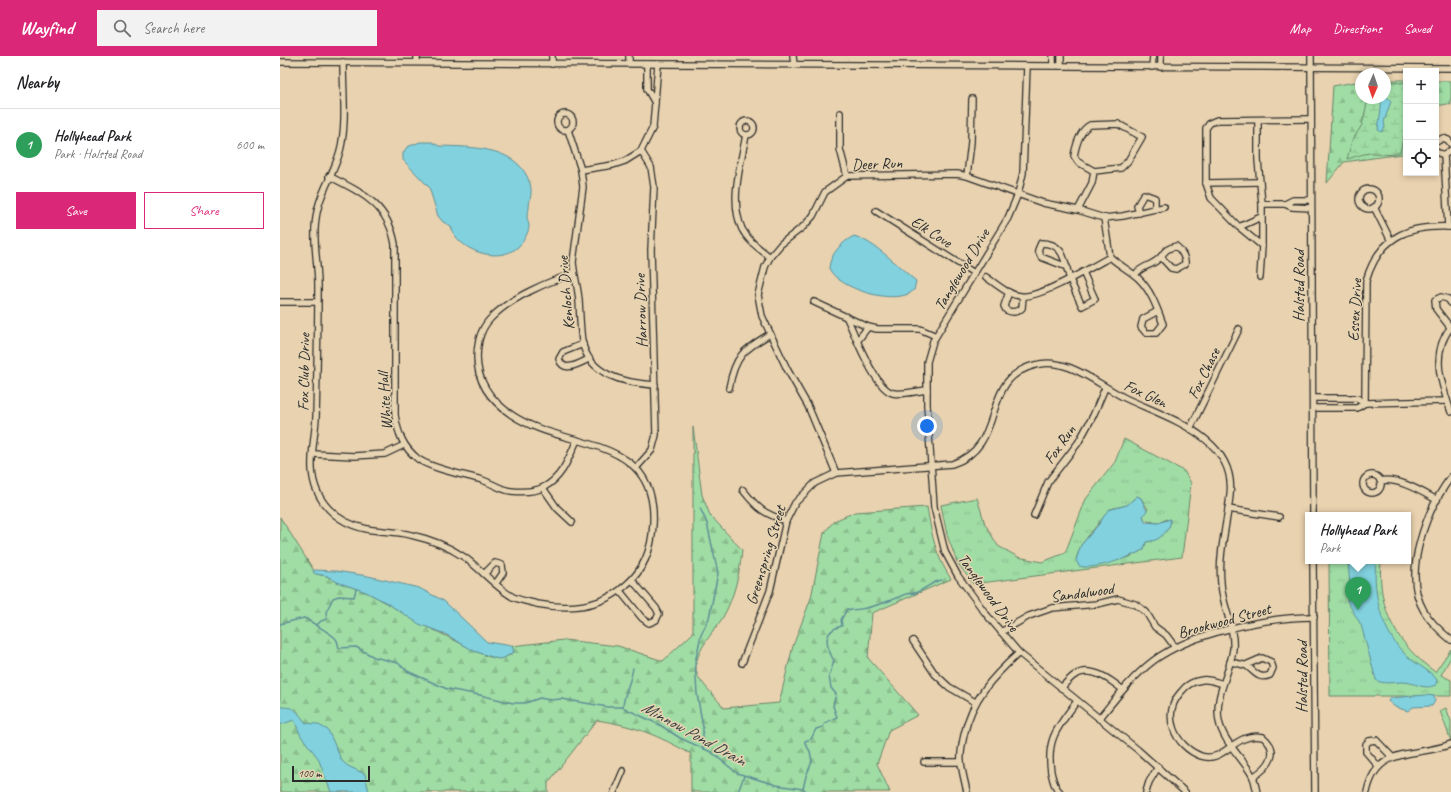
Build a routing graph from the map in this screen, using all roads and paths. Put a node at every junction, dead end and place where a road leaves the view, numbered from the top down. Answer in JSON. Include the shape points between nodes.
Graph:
{"nodes":[{"id":1,"x":479,"y":56,"type":"edge"},
{"id":2,"x":552,"y":56,"type":"edge"},
{"id":3,"x":629,"y":56,"type":"edge"},
{"id":4,"x":793,"y":56,"type":"edge"},
{"id":5,"x":1052,"y":56,"type":"edge"},
{"id":6,"x":1061,"y":56,"type":"edge"},
{"id":7,"x":1152,"y":56,"type":"edge"},
{"id":8,"x":1161,"y":56,"type":"edge"},
{"id":9,"x":1311,"y":56,"type":"edge"},
{"id":10,"x":417,"y":59,"type":"edge"},
{"id":11,"x":280,"y":62,"type":"edge"},
{"id":12,"x":343,"y":62,"type":"junction"},
{"id":13,"x":479,"y":62,"type":"junction"},
{"id":14,"x":629,"y":63,"type":"junction"},
{"id":15,"x":552,"y":64,"type":"junction"},
{"id":16,"x":647,"y":64,"type":"junction"},
{"id":17,"x":658,"y":64,"type":"junction"},
{"id":18,"x":794,"y":65,"type":"junction"},
{"id":19,"x":1027,"y":66,"type":"junction"},
{"id":20,"x":1053,"y":66,"type":"junction"},
{"id":21,"x":1061,"y":66,"type":"junction"},
{"id":22,"x":1152,"y":66,"type":"junction"},
{"id":23,"x":1161,"y":67,"type":"junction"},
{"id":24,"x":1311,"y":68,"type":"junction"},
{"id":25,"x":1451,"y":68,"type":"edge"},
{"id":26,"x":972,"y":99,"type":"dead end"},
{"id":27,"x":655,"y":104,"type":"junction"},
{"id":28,"x":840,"y":113,"type":"dead end"},
{"id":29,"x":1311,"y":119,"type":"junction"},
{"id":30,"x":1258,"y":120,"type":"junction"},
{"id":31,"x":568,"y":130,"type":"dead end"},
{"id":32,"x":746,"y":135,"type":"dead end"},
{"id":33,"x":1439,"y":140,"type":"edge"},
{"id":34,"x":1451,"y":144,"type":"edge"},
{"id":35,"x":1451,"y":150,"type":"edge"},
{"id":36,"x":641,"y":151,"type":"junction"},
{"id":37,"x":1439,"y":153,"type":"edge"},
{"id":38,"x":1444,"y":155,"type":"junction"},
{"id":39,"x":581,"y":170,"type":"junction"},
{"id":40,"x":1094,"y":171,"type":"junction"},
{"id":41,"x":329,"y":176,"type":"junction"},
{"id":42,"x":847,"y":176,"type":"junction"},
{"id":43,"x":967,"y":176,"type":"junction"},
{"id":44,"x":1259,"y":182,"type":"junction"},
{"id":45,"x":1206,"y":183,"type":"junction"},
{"id":46,"x":1018,"y":194,"type":"junction"},
{"id":47,"x":1311,"y":200,"type":"junction"},
{"id":48,"x":1262,"y":204,"type":"junction"},
{"id":49,"x":1285,"y":204,"type":"junction"},
{"id":50,"x":1164,"y":207,"type":"dead end"},
{"id":51,"x":1311,"y":208,"type":"junction"},
{"id":52,"x":1374,"y":208,"type":"dead end"},
{"id":53,"x":1155,"y":209,"type":"junction"},
{"id":54,"x":1078,"y":210,"type":"junction"},
{"id":55,"x":876,"y":211,"type":"dead end"},
{"id":56,"x":1139,"y":213,"type":"junction"},
{"id":57,"x":1261,"y":217,"type":"junction"},
{"id":58,"x":1104,"y":218,"type":"junction"},
{"id":59,"x":1240,"y":227,"type":"junction"},
{"id":60,"x":1449,"y":227,"type":"edge"},
{"id":61,"x":1391,"y":241,"type":"junction"},
{"id":62,"x":1262,"y":246,"type":"junction"},
{"id":63,"x":770,"y":257,"type":"junction"},
{"id":64,"x":1110,"y":257,"type":"junction"},
{"id":65,"x":1161,"y":257,"type":"junction"},
{"id":66,"x":1067,"y":267,"type":"junction"},
{"id":67,"x":1083,"y":272,"type":"junction"},
{"id":68,"x":574,"y":274,"type":"junction"},
{"id":69,"x":974,"y":274,"type":"junction"},
{"id":70,"x":1135,"y":275,"type":"junction"},
{"id":71,"x":986,"y":277,"type":"dead end"},
{"id":72,"x":1260,"y":277,"type":"dead end"},
{"id":73,"x":1070,"y":278,"type":"junction"},
{"id":74,"x":1009,"y":292,"type":"junction"},
{"id":75,"x":1023,"y":297,"type":"junction"},
{"id":76,"x":280,"y":302,"type":"edge"},
{"id":77,"x":317,"y":302,"type":"junction"},
{"id":78,"x":814,"y":302,"type":"dead end"},
{"id":79,"x":1451,"y":303,"type":"edge"},
{"id":80,"x":1158,"y":311,"type":"junction"},
{"id":81,"x":847,"y":318,"type":"junction"},
{"id":82,"x":868,"y":327,"type":"junction"},
{"id":83,"x":1450,"y":327,"type":"edge"},
{"id":84,"x":1239,"y":329,"type":"dead end"},
{"id":85,"x":770,"y":334,"type":"junction"},
{"id":86,"x":936,"y":336,"type":"junction"},
{"id":87,"x":858,"y":340,"type":"junction"},
{"id":88,"x":583,"y":344,"type":"junction"},
{"id":89,"x":589,"y":359,"type":"junction"},
{"id":90,"x":655,"y":385,"type":"junction"},
{"id":91,"x":728,"y":388,"type":"dead end"},
{"id":92,"x":1105,"y":388,"type":"junction"},
{"id":93,"x":927,"y":390,"type":"junction"},
{"id":94,"x":1313,"y":398,"type":"junction"},
{"id":95,"x":1447,"y":401,"type":"junction"},
{"id":96,"x":1364,"y":404,"type":"junction"},
{"id":97,"x":1313,"y":408,"type":"junction"},
{"id":98,"x":1451,"y":412,"type":"edge"},
{"id":99,"x":1190,"y":429,"type":"junction"},
{"id":100,"x":577,"y":440,"type":"junction"},
{"id":101,"x":404,"y":445,"type":"junction"},
{"id":102,"x":313,"y":454,"type":"junction"},
{"id":103,"x":931,"y":466,"type":"junction"},
{"id":104,"x":636,"y":468,"type":"junction"},
{"id":105,"x":836,"y":473,"type":"junction"},
{"id":106,"x":1451,"y":477,"type":"edge"},
{"id":107,"x":1380,"y":481,"type":"dead end"},
{"id":108,"x":543,"y":488,"type":"junction"},
{"id":109,"x":742,"y":490,"type":"dead end"},
{"id":110,"x":1437,"y":500,"type":"junction"},
{"id":111,"x":1228,"y":509,"type":"junction"},
{"id":112,"x":1313,"y":512,"type":"edge"},
{"id":113,"x":1034,"y":515,"type":"dead end"},
{"id":114,"x":1279,"y":517,"type":"dead end"},
{"id":115,"x":572,"y":522,"type":"dead end"},
{"id":116,"x":786,"y":522,"type":"junction"},
{"id":117,"x":1313,"y":564,"type":"edge"},
{"id":118,"x":484,"y":574,"type":"junction"},
{"id":119,"x":632,"y":580,"type":"junction"},
{"id":120,"x":496,"y":583,"type":"junction"},
{"id":121,"x":620,"y":591,"type":"junction"},
{"id":122,"x":1314,"y":617,"type":"junction"},
{"id":123,"x":1230,"y":630,"type":"junction"},
{"id":124,"x":1001,"y":632,"type":"junction"},
{"id":125,"x":1451,"y":640,"type":"edge"},
{"id":126,"x":913,"y":641,"type":"dead end"},
{"id":127,"x":1175,"y":648,"type":"junction"},
{"id":128,"x":1019,"y":652,"type":"junction"},
{"id":129,"x":1230,"y":662,"type":"junction"},
{"id":130,"x":742,"y":663,"type":"dead end"},
{"id":131,"x":1246,"y":666,"type":"junction"},
{"id":132,"x":1223,"y":684,"type":"junction"},
{"id":133,"x":1061,"y":688,"type":"junction"},
{"id":134,"x":1123,"y":690,"type":"junction"},
{"id":135,"x":1077,"y":701,"type":"junction"},
{"id":136,"x":975,"y":702,"type":"junction"},
{"id":137,"x":1099,"y":719,"type":"junction"},
{"id":138,"x":1451,"y":744,"type":"edge"},
{"id":139,"x":1231,"y":746,"type":"junction"},
{"id":140,"x":1392,"y":757,"type":"junction"},
{"id":141,"x":924,"y":762,"type":"dead end"},
{"id":142,"x":961,"y":762,"type":"junction"},
{"id":143,"x":1158,"y":767,"type":"junction"},
{"id":144,"x":1379,"y":767,"type":"junction"},
{"id":145,"x":623,"y":771,"type":"dead end"},
{"id":146,"x":1253,"y":777,"type":"junction"},
{"id":147,"x":614,"y":792,"type":"edge"},
{"id":148,"x":967,"y":792,"type":"edge"},
{"id":149,"x":1060,"y":792,"type":"edge"},
{"id":150,"x":1146,"y":792,"type":"edge"},
{"id":151,"x":1185,"y":792,"type":"edge"},
{"id":152,"x":1257,"y":792,"type":"edge"},
{"id":153,"x":1315,"y":792,"type":"edge"},
{"id":154,"x":1368,"y":792,"type":"edge"}],
"edges":[{"from":1,"to":13,"type":"street"},
{"from":2,"to":15,"type":"street"},
{"from":3,"to":14,"type":"street"},
{"from":4,"to":18,"type":"street"},
{"from":5,"to":20,"type":"street"},
{"from":6,"to":21,"type":"street"},
{"from":7,"to":22,"type":"street"},
{"from":8,"to":23,"type":"street"},
{"from":9,"to":24,"type":"street","name":"Halsted Road"},
{"from":10,"to":12,"type":"street"},
{"from":10,"to":13,"type":"street"},
{"from":11,"to":12,"type":"street"},
{"from":12,"to":41,"type":"street","name":"Fox Club Drive","via":[[344,112],[341,149]]},
{"from":13,"to":15,"type":"street"},
{"from":14,"to":15,"type":"street"},
{"from":14,"to":16,"type":"street"},
{"from":16,"to":17,"type":"street"},
{"from":16,"to":27,"type":"street","via":[[647,88]]},
{"from":17,"to":18,"type":"street"},
{"from":17,"to":27,"type":"street"},
{"from":18,"to":19,"type":"street"},
{"from":19,"to":20,"type":"street"},
{"from":19,"to":46,"type":"street","name":"Tanglewood Drive","via":[[1023,173]]},
{"from":20,"to":21,"type":"street"},
{"from":21,"to":22,"type":"street"},
{"from":22,"to":23,"type":"street"},
{"from":23,"to":24,"type":"street"},
{"from":24,"to":25,"type":"street"},
{"from":24,"to":29,"type":"street","name":"Halsted Road"},
{"from":26,"to":43,"type":"street"},
{"from":27,"to":36,"type":"street","via":[[653,127]]},
{"from":28,"to":42,"type":"street","via":[[840,149]]},
{"from":29,"to":30,"type":"street"},
{"from":29,"to":47,"type":"street","name":"Halsted Road"},
{"from":30,"to":44,"type":"street"},
{"from":30,"to":45,"type":"street","via":[[1217,120],[1210,123],[1206,128]]},
{"from":31,"to":39,"type":"street","name":"Kenloch Drive"},
{"from":32,"to":63,"type":"street","via":[[739,175],[738,215],[742,230]]},
{"from":33,"to":34,"type":"street","via":[[1443,138]]},
{"from":35,"to":38,"type":"street"},
{"from":36,"to":39,"type":"street","via":[[626,161]]},
{"from":36,"to":90,"type":"street","name":"Harrow Drive","via":[[651,167],[654,187],[651,250]]},
{"from":37,"to":38,"type":"street"},
{"from":38,"to":60,"type":"street"},
{"from":39,"to":68,"type":"street","name":"Kenloch Drive","via":[[582,201],[574,250]]},
{"from":40,"to":40,"type":"street","via":[[1078,162],[1074,156],[1077,142],[1087,127],[1118,124],[1142,137],[1121,168]]},
{"from":40,"to":54,"type":"street","via":[[1092,183]]},
{"from":41,"to":77,"type":"street","name":"Fox Club Drive","via":[[318,201],[315,228]]},
{"from":41,"to":101,"type":"street","name":"White Hall","via":[[357,190],[374,203],[392,229],[395,244],[395,415],[398,433]]},
{"from":42,"to":43,"type":"street","name":"Deer Run"},
{"from":42,"to":63,"type":"street","name":"Deer Run","via":[[825,192],[813,216]]},
{"from":43,"to":46,"type":"street","name":"Deer Run"},
{"from":44,"to":45,"type":"street"},
{"from":44,"to":48,"type":"street"},
{"from":45,"to":59,"type":"street","via":[[1211,198]]},
{"from":46,"to":54,"type":"street","name":"Deer Run","via":[[1043,203]]},
{"from":46,"to":69,"type":"street","name":"Tanglewood Drive","via":[[1008,218]]},
{"from":47,"to":49,"type":"street","via":[[1293,200]]},
{"from":47,"to":51,"type":"street","name":"Halsted Road"},
{"from":48,"to":49,"type":"street"},
{"from":48,"to":57,"type":"street"},
{"from":49,"to":51,"type":"street"},
{"from":50,"to":53,"type":"street"},
{"from":51,"to":94,"type":"street","name":"Halsted Road"},
{"from":52,"to":61,"type":"street"},
{"from":53,"to":56,"type":"street"},
{"from":53,"to":56,"type":"street","via":[[1155,198],[1144,194],[1137,206]]},
{"from":54,"to":58,"type":"street","name":"Deer Run"},
{"from":55,"to":69,"type":"street","name":"Elk Cove"},
{"from":56,"to":58,"type":"street"},
{"from":57,"to":59,"type":"street"},
{"from":57,"to":62,"type":"street"},
{"from":58,"to":64,"type":"street"},
{"from":59,"to":62,"type":"street"},
{"from":60,"to":61,"type":"street","name":"Essex Drive","via":[[1423,227],[1406,232]]},
{"from":61,"to":96,"type":"street","name":"Essex Drive","via":[[1379,251],[1371,264],[1366,281]]},
{"from":62,"to":72,"type":"street"},
{"from":63,"to":85,"type":"street","name":"Deer Run","via":[[758,294],[762,316]]},
{"from":64,"to":67,"type":"street"},
{"from":64,"to":70,"type":"street"},
{"from":65,"to":65,"type":"street","via":[[1166,249],[1176,246],[1181,250],[1186,262],[1176,269],[1171,268]]},
{"from":65,"to":70,"type":"street","via":[[1156,262],[1144,266]]},
{"from":66,"to":66,"type":"street","via":[[1065,257],[1059,250],[1041,243],[1038,250],[1041,257]]},
{"from":66,"to":73,"type":"street"},
{"from":67,"to":73,"type":"street"},
{"from":67,"to":73,"type":"street","via":[[1095,299],[1082,306]]},
{"from":68,"to":88,"type":"street","name":"Kenloch Drive","via":[[578,287]]},
{"from":68,"to":100,"type":"street","name":"Fox Club Drive","via":[[548,281],[490,318],[481,331],[476,363],[482,383],[507,412],[539,429]]},
{"from":69,"to":86,"type":"street","name":"Tanglewood Drive"},
{"from":70,"to":80,"type":"street","via":[[1151,294]]},
{"from":71,"to":74,"type":"street"},
{"from":73,"to":75,"type":"street","via":[[1040,293]]},
{"from":74,"to":75,"type":"street"},
{"from":74,"to":75,"type":"street","via":[[1004,306],[1009,312],[1022,308]]},
{"from":76,"to":77,"type":"street"},
{"from":77,"to":102,"type":"street","name":"Fox Club Drive","via":[[317,398]]},
{"from":78,"to":81,"type":"street"},
{"from":79,"to":83,"type":"street","via":[[1442,297],[1435,300],[1436,309]]},
{"from":80,"to":80,"type":"street","via":[[1163,324],[1156,333],[1146,333],[1141,327],[1143,319]]},
{"from":81,"to":82,"type":"street"},
{"from":81,"to":87,"type":"street"},
{"from":82,"to":86,"type":"street","via":[[920,329]]},
{"from":82,"to":87,"type":"street"},
{"from":83,"to":95,"type":"street","via":[[1440,350],[1438,366]]},
{"from":84,"to":99,"type":"street","name":"Fox Chase"},
{"from":85,"to":91,"type":"street","via":[[747,348],[738,359]]},
{"from":85,"to":105,"type":"street","name":"Deer Run","via":[[808,406]]},
{"from":86,"to":93,"type":"street","name":"Tanglewood Drive","via":[[927,362]]},
{"from":87,"to":93,"type":"street","via":[[884,389],[893,393]]},
{"from":88,"to":89,"type":"street","name":"Kenloch Drive"},
{"from":88,"to":89,"type":"street","via":[[563,352],[559,359],[560,364],[571,367]]},
{"from":89,"to":90,"type":"street","name":"Kenloch Drive","via":[[615,378]]},
{"from":90,"to":104,"type":"street","name":"Harrow Drive","via":[[656,435],[652,450]]},
{"from":92,"to":99,"type":"street","name":"Fox Glen"},
{"from":92,"to":103,"type":"street","name":"Fox Glen","via":[[1064,365],[1044,363],[1021,369],[1005,382],[995,404],[987,434],[976,450],[952,464]]},
{"from":92,"to":113,"type":"street","name":"Fox Run","via":[[1078,442],[1048,482]]},
{"from":93,"to":103,"type":"street","name":"Tanglewood Drive"},
{"from":94,"to":96,"type":"street","via":[[1357,398]]},
{"from":94,"to":97,"type":"street","name":"Halsted Road"},
{"from":95,"to":96,"type":"street"},
{"from":95,"to":98,"type":"street"},
{"from":96,"to":97,"type":"street","via":[[1357,408]]},
{"from":97,"to":112,"type":"street","name":"Halsted Road"},
{"from":99,"to":111,"type":"street","name":"Fox Glen","via":[[1216,448],[1225,460],[1231,481]]},
{"from":100,"to":104,"type":"street","name":"Fox Club Drive","via":[[614,452],[626,458]]},
{"from":100,"to":108,"type":"street","name":"White Hall","via":[[567,463],[555,479]]},
{"from":101,"to":102,"type":"street","via":[[385,454]]},
{"from":101,"to":108,"type":"street","name":"White Hall","via":[[419,460],[430,466],[509,491],[526,492]]},
{"from":102,"to":118,"type":"street","name":"Fox Club Drive","via":[[314,482],[332,514],[366,529],[403,533],[437,542],[462,555]]},
{"from":103,"to":105,"type":"street","name":"Greenspring Street"},
{"from":103,"to":124,"type":"street","name":"Tanglewood Drive","via":[[934,507],[945,552],[958,576]]},
{"from":104,"to":119,"type":"street","name":"Fox Club Drive","via":[[647,485],[654,515],[650,553]]},
{"from":105,"to":116,"type":"street","name":"Greenspring Street","via":[[815,483],[795,503]]},
{"from":106,"to":110,"type":"street"},
{"from":107,"to":110,"type":"street","via":[[1412,487]]},
{"from":108,"to":115,"type":"street","via":[[557,508]]},
{"from":109,"to":116,"type":"street","via":[[765,513]]},
{"from":110,"to":125,"type":"street","via":[[1419,546],[1415,564],[1415,587],[1423,610],[1435,627]]},
{"from":111,"to":114,"type":"street"},
{"from":111,"to":123,"type":"street","name":"Fox Glen","via":[[1222,550],[1221,584]]},
{"from":116,"to":130,"type":"street","name":"Greenspring Street","via":[[770,591]]},
{"from":117,"to":122,"type":"street","name":"Halsted Road"},
{"from":118,"to":120,"type":"street","name":"Fox Club Drive"},
{"from":118,"to":120,"type":"street","via":[[494,563],[502,564],[503,573]]},
{"from":119,"to":121,"type":"street","name":"Fox Club Drive"},
{"from":119,"to":121,"type":"street","via":[[656,608],[659,614],[656,620],[649,623],[642,618]]},
{"from":120,"to":121,"type":"street","name":"Fox Club Drive","via":[[513,597],[557,607],[584,606],[599,602]]},
{"from":122,"to":123,"type":"street","name":"Brookwood Street","via":[[1277,619]]},
{"from":122,"to":153,"type":"street","name":"Halsted Road"},
{"from":123,"to":127,"type":"street","name":"Brookwood Street"},
{"from":123,"to":129,"type":"street","name":"Fox Glen","via":[[1233,648]]},
{"from":124,"to":127,"type":"street","name":"Sandalwood","via":[[1029,616],[1052,608],[1097,604],[1118,599],[1135,604],[1146,612],[1155,627],[1166,635]]},
{"from":124,"to":128,"type":"street","name":"Tanglewood Drive"},
{"from":126,"to":136,"type":"street","via":[[935,674],[949,687]]},
{"from":127,"to":134,"type":"street","name":"Brookwood Street","via":[[1144,668]]},
{"from":128,"to":133,"type":"street","name":"Tanglewood Drive"},
{"from":128,"to":136,"type":"street","via":[[995,674]]},
{"from":129,"to":131,"type":"street"},
{"from":129,"to":132,"type":"street","name":"Fox Glen"},
{"from":131,"to":131,"type":"street","via":[[1262,677],[1270,675],[1273,668],[1271,662],[1262,658]]},
{"from":132,"to":139,"type":"street","name":"Fox Glen","via":[[1218,702],[1219,722]]},
{"from":132,"to":139,"type":"street","via":[[1201,680],[1188,685],[1172,704],[1170,724],[1184,744],[1201,756],[1213,757]]},
{"from":133,"to":134,"type":"street","via":[[1075,675],[1087,672],[1109,679]]},
{"from":133,"to":135,"type":"street","name":"Tanglewood Drive"},
{"from":134,"to":137,"type":"street","name":"Brookwood Street"},
{"from":135,"to":137,"type":"street","name":"Tanglewood Drive"},
{"from":135,"to":149,"type":"street","via":[[1059,726],[1050,746],[1052,776],[1056,789]]},
{"from":136,"to":142,"type":"street","via":[[961,747]]},
{"from":137,"to":143,"type":"street","name":"Tanglewood Drive"},
{"from":138,"to":140,"type":"street"},
{"from":139,"to":146,"type":"street","name":"Fox Glen"},
{"from":139,"to":146,"type":"street","via":[[1248,736],[1263,737],[1267,741],[1271,752],[1270,762]]},
{"from":140,"to":144,"type":"street"},
{"from":140,"to":144,"type":"street","via":[[1380,742],[1369,741],[1366,744],[1366,752]]},
{"from":141,"to":142,"type":"street"},
{"from":142,"to":148,"type":"street"},
{"from":143,"to":150,"type":"street"},
{"from":143,"to":151,"type":"street","name":"Tanglewood Drive"},
{"from":144,"to":154,"type":"street","via":[[1369,784]]},
{"from":145,"to":147,"type":"street"},
{"from":146,"to":152,"type":"street"}]}
